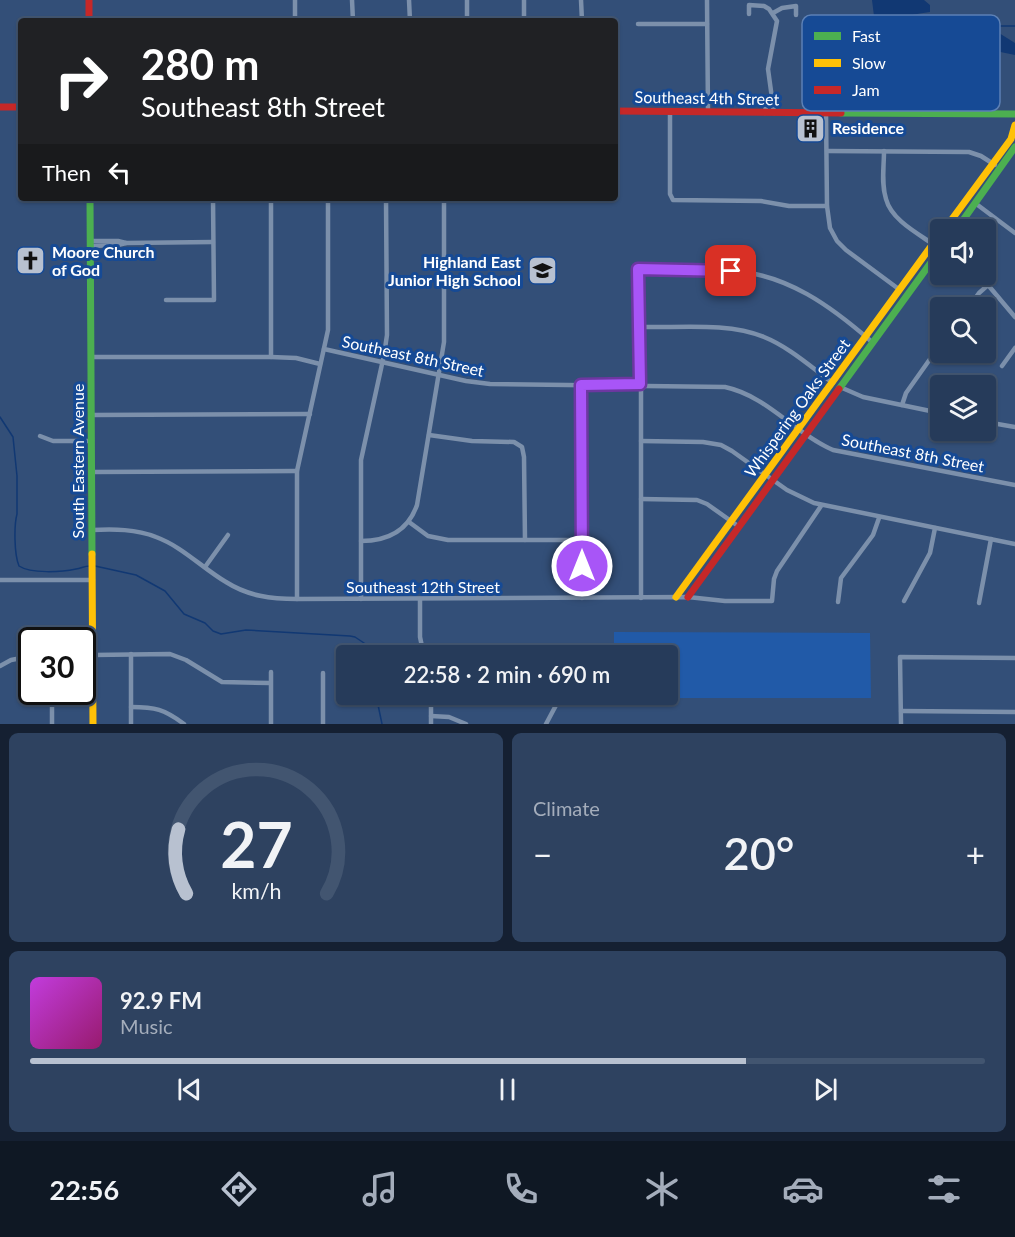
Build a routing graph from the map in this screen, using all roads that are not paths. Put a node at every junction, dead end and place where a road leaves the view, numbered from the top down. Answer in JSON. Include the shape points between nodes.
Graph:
{"nodes":[{"id":1,"x":89,"y":0,"type":"edge"},
{"id":2,"x":295,"y":0,"type":"edge"},
{"id":3,"x":352,"y":0,"type":"edge"},
{"id":4,"x":409,"y":0,"type":"edge"},
{"id":5,"x":467,"y":0,"type":"edge"},
{"id":6,"x":524,"y":0,"type":"edge"},
{"id":7,"x":582,"y":0,"type":"edge"},
{"id":8,"x":707,"y":0,"type":"edge"},
{"id":9,"x":773,"y":13,"type":"junction"},
{"id":10,"x":749,"y":15,"type":"dead end"},
{"id":11,"x":796,"y":15,"type":"dead end"},
{"id":12,"x":89,"y":18,"type":"edge"},
{"id":13,"x":295,"y":18,"type":"edge"},
{"id":14,"x":353,"y":18,"type":"edge"},
{"id":15,"x":410,"y":18,"type":"edge"},
{"id":16,"x":467,"y":18,"type":"edge"},
{"id":17,"x":524,"y":18,"type":"edge"},
{"id":18,"x":582,"y":18,"type":"edge"},
{"id":19,"x":638,"y":24,"type":"dead end"},
{"id":20,"x":707,"y":24,"type":"junction"},
{"id":21,"x":771,"y":95,"type":"junction"},
{"id":22,"x":0,"y":107,"type":"edge"},
{"id":23,"x":18,"y":107,"type":"edge"},
{"id":24,"x":618,"y":111,"type":"edge"},
{"id":25,"x":670,"y":112,"type":"junction"},
{"id":26,"x":708,"y":112,"type":"junction"},
{"id":27,"x":765,"y":112,"type":"junction"},
{"id":28,"x":774,"y":112,"type":"junction"},
{"id":29,"x":826,"y":112,"type":"junction"},
{"id":30,"x":1015,"y":114,"type":"edge"},
{"id":31,"x":1015,"y":123,"type":"edge"},
{"id":32,"x":1015,"y":147,"type":"edge"},
{"id":33,"x":827,"y":151,"type":"junction"},
{"id":34,"x":884,"y":152,"type":"junction"},
{"id":35,"x":992,"y":163,"type":"junction"},
{"id":36,"x":999,"y":169,"type":"junction"},
{"id":37,"x":968,"y":198,"type":"junction"},
{"id":38,"x":90,"y":201,"type":"edge"},
{"id":39,"x":213,"y":201,"type":"edge"},
{"id":40,"x":271,"y":201,"type":"edge"},
{"id":41,"x":328,"y":201,"type":"edge"},
{"id":42,"x":386,"y":201,"type":"edge"},
{"id":43,"x":444,"y":201,"type":"edge"},
{"id":44,"x":975,"y":203,"type":"junction"},
{"id":45,"x":827,"y":206,"type":"junction"},
{"id":46,"x":952,"y":219,"type":"edge"},
{"id":47,"x":964,"y":219,"type":"edge"},
{"id":48,"x":1015,"y":233,"type":"edge"},
{"id":49,"x":930,"y":241,"type":"edge"},
{"id":50,"x":213,"y":242,"type":"junction"},
{"id":51,"x":90,"y":243,"type":"junction"},
{"id":52,"x":930,"y":249,"type":"edge"},
{"id":53,"x":930,"y":263,"type":"edge"},
{"id":54,"x":988,"y":285,"type":"joint"},
{"id":55,"x":899,"y":290,"type":"junction"},
{"id":56,"x":907,"y":295,"type":"junction"},
{"id":57,"x":976,"y":297,"type":"edge"},
{"id":58,"x":166,"y":300,"type":"dead end"},
{"id":59,"x":1015,"y":317,"type":"edge"},
{"id":60,"x":640,"y":327,"type":"junction"},
{"id":61,"x":866,"y":336,"type":"junction"},
{"id":62,"x":872,"y":342,"type":"junction"},
{"id":63,"x":1015,"y":348,"type":"edge"},
{"id":64,"x":324,"y":349,"type":"junction"},
{"id":65,"x":91,"y":357,"type":"junction"},
{"id":66,"x":272,"y":357,"type":"junction"},
{"id":67,"x":930,"y":359,"type":"edge"},
{"id":68,"x":383,"y":362,"type":"junction"},
{"id":69,"x":320,"y":364,"type":"junction"},
{"id":70,"x":1002,"y":366,"type":"dead end"},
{"id":71,"x":439,"y":375,"type":"junction"},
{"id":72,"x":832,"y":382,"type":"junction"},
{"id":73,"x":640,"y":384,"type":"junction"},
{"id":74,"x":581,"y":385,"type":"junction"},
{"id":75,"x":839,"y":387,"type":"junction"},
{"id":76,"x":902,"y":405,"type":"junction"},
{"id":77,"x":930,"y":411,"type":"edge"},
{"id":78,"x":310,"y":414,"type":"junction"},
{"id":79,"x":92,"y":415,"type":"junction"},
{"id":80,"x":996,"y":424,"type":"edge"},
{"id":81,"x":798,"y":428,"type":"junction"},
{"id":82,"x":1015,"y":428,"type":"edge"},
{"id":83,"x":805,"y":434,"type":"junction"},
{"id":84,"x":429,"y":435,"type":"junction"},
{"id":85,"x":40,"y":436,"type":"dead end"},
{"id":86,"x":92,"y":441,"type":"junction"},
{"id":87,"x":641,"y":441,"type":"junction"},
{"id":88,"x":297,"y":471,"type":"junction"},
{"id":89,"x":92,"y":472,"type":"junction"},
{"id":90,"x":765,"y":474,"type":"junction"},
{"id":91,"x":772,"y":479,"type":"junction"},
{"id":92,"x":1015,"y":485,"type":"edge"},
{"id":93,"x":641,"y":499,"type":"junction"},
{"id":94,"x":821,"y":506,"type":"junction"},
{"id":95,"x":879,"y":518,"type":"junction"},
{"id":96,"x":731,"y":521,"type":"junction"},
{"id":97,"x":409,"y":522,"type":"junction"},
{"id":98,"x":738,"y":526,"type":"junction"},
{"id":99,"x":935,"y":528,"type":"junction"},
{"id":100,"x":92,"y":530,"type":"junction"},
{"id":101,"x":228,"y":535,"type":"dead end"},
{"id":102,"x":991,"y":539,"type":"junction"},
{"id":103,"x":525,"y":540,"type":"junction"},
{"id":104,"x":582,"y":540,"type":"junction"},
{"id":105,"x":361,"y":541,"type":"junction"},
{"id":106,"x":1015,"y":544,"type":"edge"},
{"id":107,"x":205,"y":567,"type":"junction"},
{"id":108,"x":0,"y":580,"type":"edge"},
{"id":109,"x":93,"y":580,"type":"junction"},
{"id":110,"x":676,"y":597,"type":"junction"},
{"id":111,"x":688,"y":597,"type":"junction"},
{"id":112,"x":582,"y":598,"type":"junction"},
{"id":113,"x":641,"y":598,"type":"junction"},
{"id":114,"x":297,"y":599,"type":"junction"},
{"id":115,"x":361,"y":599,"type":"junction"},
{"id":116,"x":420,"y":599,"type":"junction"},
{"id":117,"x":904,"y":601,"type":"dead end"},
{"id":118,"x":838,"y":602,"type":"dead end"},
{"id":119,"x":979,"y":603,"type":"dead end"},
{"id":120,"x":93,"y":627,"type":"edge"},
{"id":121,"x":422,"y":645,"type":"edge"},
{"id":122,"x":131,"y":654,"type":"junction"},
{"id":123,"x":96,"y":655,"type":"edge"},
{"id":124,"x":1015,"y":658,"type":"edge"},
{"id":125,"x":18,"y":659,"type":"edge"},
{"id":126,"x":0,"y":666,"type":"edge"},
{"id":127,"x":271,"y":672,"type":"dead end"},
{"id":128,"x":324,"y":673,"type":"dead end"},
{"id":129,"x":270,"y":683,"type":"junction"},
{"id":130,"x":52,"y":705,"type":"edge"},
{"id":131,"x":93,"y":705,"type":"edge"},
{"id":132,"x":431,"y":705,"type":"edge"},
{"id":133,"x":556,"y":705,"type":"edge"},
{"id":134,"x":131,"y":708,"type":"junction"},
{"id":135,"x":901,"y":711,"type":"junction"},
{"id":136,"x":1015,"y":712,"type":"edge"},
{"id":137,"x":431,"y":716,"type":"junction"},
{"id":138,"x":52,"y":724,"type":"edge"},
{"id":139,"x":93,"y":724,"type":"edge"},
{"id":140,"x":131,"y":724,"type":"edge"},
{"id":141,"x":184,"y":724,"type":"edge"},
{"id":142,"x":271,"y":724,"type":"edge"},
{"id":143,"x":323,"y":724,"type":"edge"},
{"id":144,"x":431,"y":724,"type":"edge"},
{"id":145,"x":466,"y":724,"type":"edge"},
{"id":146,"x":546,"y":724,"type":"edge"},
{"id":147,"x":901,"y":724,"type":"edge"}],
"edges":[{"from":1,"to":12,"type":"street"},
{"from":2,"to":13,"type":"street"},
{"from":3,"to":14,"type":"street"},
{"from":4,"to":15,"type":"street"},
{"from":5,"to":16,"type":"street"},
{"from":6,"to":17,"type":"street"},
{"from":7,"to":18,"type":"street"},
{"from":8,"to":20,"type":"street"},
{"from":9,"to":10,"type":"street","via":[[764,6],[748,5]]},
{"from":9,"to":11,"type":"street","via":[[796,6]]},
{"from":9,"to":21,"type":"street","via":[[778,26],[769,64]]},
{"from":19,"to":20,"type":"street"},
{"from":20,"to":26,"type":"street"},
{"from":21,"to":27,"type":"street"},
{"from":21,"to":28,"type":"street"},
{"from":22,"to":23,"type":"street"},
{"from":24,"to":25,"type":"street","name":"Southeast 4th Street"},
{"from":25,"to":26,"type":"street","name":"Southeast 4th Street"},
{"from":25,"to":45,"type":"street","via":[[673,200]]},
{"from":26,"to":27,"type":"street","name":"Southeast 4th Street"},
{"from":27,"to":28,"type":"street","name":"Southeast 4th Street"},
{"from":28,"to":29,"type":"street","name":"Southeast 4th Street"},
{"from":29,"to":30,"type":"street","name":"Southeast 4th Street"},
{"from":29,"to":33,"type":"street"},
{"from":30,"to":31,"type":"street"},
{"from":31,"to":35,"type":"street","via":[[1011,139]]},
{"from":32,"to":36,"type":"street"},
{"from":33,"to":34,"type":"street"},
{"from":33,"to":45,"type":"street"},
{"from":34,"to":35,"type":"street","via":[[969,152]]},
{"from":34,"to":49,"type":"street","via":[[888,204],[900,219]]},
{"from":35,"to":36,"type":"street"},
{"from":35,"to":37,"type":"street"},
{"from":36,"to":44,"type":"street"},
{"from":37,"to":44,"type":"street"},
{"from":37,"to":46,"type":"street"},
{"from":38,"to":51,"type":"street","name":"South Eastern Avenue"},
{"from":39,"to":50,"type":"street"},
{"from":40,"to":66,"type":"street"},
{"from":41,"to":64,"type":"street","via":[[328,330]]},
{"from":42,"to":68,"type":"street","via":[[387,335]]},
{"from":43,"to":71,"type":"street","via":[[445,333]]},
{"from":44,"to":47,"type":"street"},
{"from":44,"to":48,"type":"street"},
{"from":45,"to":55,"type":"street","via":[[830,228],[837,241]]},
{"from":50,"to":51,"type":"street"},
{"from":50,"to":58,"type":"street","via":[[214,300]]},
{"from":51,"to":65,"type":"street","name":"South Eastern Avenue"},
{"from":52,"to":55,"type":"street","name":"Whispering Oaks Street"},
{"from":53,"to":56,"type":"street","name":"Whispering Oaks Street"},
{"from":54,"to":57,"type":"street"},
{"from":54,"to":59,"type":"street"},
{"from":55,"to":56,"type":"street"},
{"from":55,"to":61,"type":"street","name":"Whispering Oaks Street"},
{"from":56,"to":62,"type":"street","name":"Whispering Oaks Street"},
{"from":60,"to":61,"type":"street","via":[[638,269],[731,271],[771,278],[801,291]]},
{"from":60,"to":72,"type":"street","via":[[730,329],[757,334],[777,343]]},
{"from":60,"to":73,"type":"street"},
{"from":61,"to":62,"type":"street"},
{"from":61,"to":72,"type":"street","name":"Whispering Oaks Street"},
{"from":62,"to":75,"type":"street","name":"Whispering Oaks Street"},
{"from":63,"to":70,"type":"street"},
{"from":64,"to":68,"type":"street","name":"Southeast 8th Street"},
{"from":64,"to":69,"type":"street"},
{"from":65,"to":66,"type":"street","name":"Southeast 8th Street"},
{"from":65,"to":79,"type":"street","name":"South Eastern Avenue"},
{"from":66,"to":69,"type":"street","name":"Southeast 8th Street"},
{"from":67,"to":76,"type":"street","via":[[907,390]]},
{"from":68,"to":71,"type":"street","name":"Southeast 8th Street"},
{"from":68,"to":105,"type":"street","via":[[361,460]]},
{"from":69,"to":78,"type":"street"},
{"from":71,"to":74,"type":"street","name":"Southeast 8th Street","via":[[500,385]]},
{"from":71,"to":84,"type":"street"},
{"from":72,"to":75,"type":"street"},
{"from":72,"to":81,"type":"street","name":"Whispering Oaks Street"},
{"from":73,"to":74,"type":"street","name":"Southeast 8th Street"},
{"from":73,"to":81,"type":"street","name":"Southeast 8th Street","via":[[735,389],[754,397]]},
{"from":73,"to":87,"type":"street"},
{"from":74,"to":104,"type":"street"},
{"from":75,"to":76,"type":"street","via":[[863,398]]},
{"from":75,"to":83,"type":"street","name":"Whispering Oaks Street"},
{"from":76,"to":77,"type":"street"},
{"from":78,"to":79,"type":"street"},
{"from":78,"to":88,"type":"street"},
{"from":79,"to":86,"type":"street","name":"South Eastern Avenue"},
{"from":80,"to":82,"type":"street"},
{"from":81,"to":83,"type":"street","name":"Southeast 8th Street"},
{"from":81,"to":90,"type":"street","name":"Whispering Oaks Street"},
{"from":83,"to":91,"type":"street","name":"Whispering Oaks Street"},
{"from":83,"to":92,"type":"street","name":"Southeast 8th Street","via":[[843,453]]},
{"from":84,"to":97,"type":"street","via":[[417,505]]},
{"from":84,"to":103,"type":"street","via":[[521,445]]},
{"from":85,"to":86,"type":"street","via":[[53,441]]},
{"from":86,"to":89,"type":"street","name":"South Eastern Avenue"},
{"from":87,"to":90,"type":"street","via":[[717,444]]},
{"from":87,"to":93,"type":"street"},
{"from":88,"to":89,"type":"street"},
{"from":88,"to":114,"type":"street"},
{"from":89,"to":100,"type":"street","name":"South Eastern Avenue"},
{"from":90,"to":91,"type":"street"},
{"from":90,"to":96,"type":"street","name":"Whispering Oaks Street"},
{"from":91,"to":94,"type":"street"},
{"from":91,"to":98,"type":"street","name":"Whispering Oaks Street"},
{"from":93,"to":96,"type":"street","via":[[697,500]]},
{"from":93,"to":113,"type":"street"},
{"from":94,"to":95,"type":"street"},
{"from":94,"to":111,"type":"street","name":"Southeast 12th Street","via":[[777,571],[772,601]]},
{"from":95,"to":99,"type":"street"},
{"from":95,"to":118,"type":"street","via":[[873,535],[842,578]]},
{"from":96,"to":98,"type":"street"},
{"from":96,"to":110,"type":"street","name":"Whispering Oaks Street"},
{"from":97,"to":103,"type":"street","via":[[424,534],[440,539]]},
{"from":97,"to":105,"type":"street","via":[[389,537]]},
{"from":98,"to":111,"type":"street","name":"Whispering Oaks Street"},
{"from":99,"to":102,"type":"street"},
{"from":99,"to":117,"type":"street","via":[[930,553]]},
{"from":100,"to":107,"type":"street","name":"Southeast 12th Street","via":[[128,530],[155,536]]},
{"from":100,"to":109,"type":"street","name":"South Eastern Avenue"},
{"from":101,"to":107,"type":"street"},
{"from":102,"to":106,"type":"street"},
{"from":102,"to":119,"type":"street"},
{"from":103,"to":104,"type":"street"},
{"from":104,"to":112,"type":"street"},
{"from":105,"to":115,"type":"street"},
{"from":107,"to":114,"type":"street","name":"Southeast 12th Street","via":[[247,592]]},
{"from":108,"to":109,"type":"street"},
{"from":109,"to":120,"type":"street","name":"South Eastern Avenue"},
{"from":110,"to":111,"type":"street","name":"Southeast 12th Street"},
{"from":110,"to":113,"type":"street","name":"Southeast 12th Street"},
{"from":112,"to":113,"type":"street","name":"Southeast 12th Street"},
{"from":112,"to":116,"type":"street","name":"Southeast 12th Street"},
{"from":114,"to":115,"type":"street","name":"Southeast 12th Street"},
{"from":115,"to":116,"type":"street","name":"Southeast 12th Street"},
{"from":116,"to":121,"type":"street"},
{"from":122,"to":123,"type":"street"},
{"from":122,"to":129,"type":"street","via":[[176,656],[222,682]]},
{"from":122,"to":134,"type":"street"},
{"from":124,"to":135,"type":"street","via":[[900,657]]},
{"from":125,"to":126,"type":"street"},
{"from":127,"to":129,"type":"street"},
{"from":128,"to":143,"type":"street"},
{"from":129,"to":142,"type":"street"},
{"from":130,"to":138,"type":"street"},
{"from":131,"to":139,"type":"street","name":"South Eastern Avenue"},
{"from":132,"to":137,"type":"street"},
{"from":133,"to":146,"type":"street"},
{"from":134,"to":140,"type":"street"},
{"from":134,"to":141,"type":"street","via":[[159,709]]},
{"from":135,"to":136,"type":"street"},
{"from":135,"to":147,"type":"street"},
{"from":137,"to":144,"type":"street"},
{"from":137,"to":145,"type":"street","via":[[449,717]]}]}
